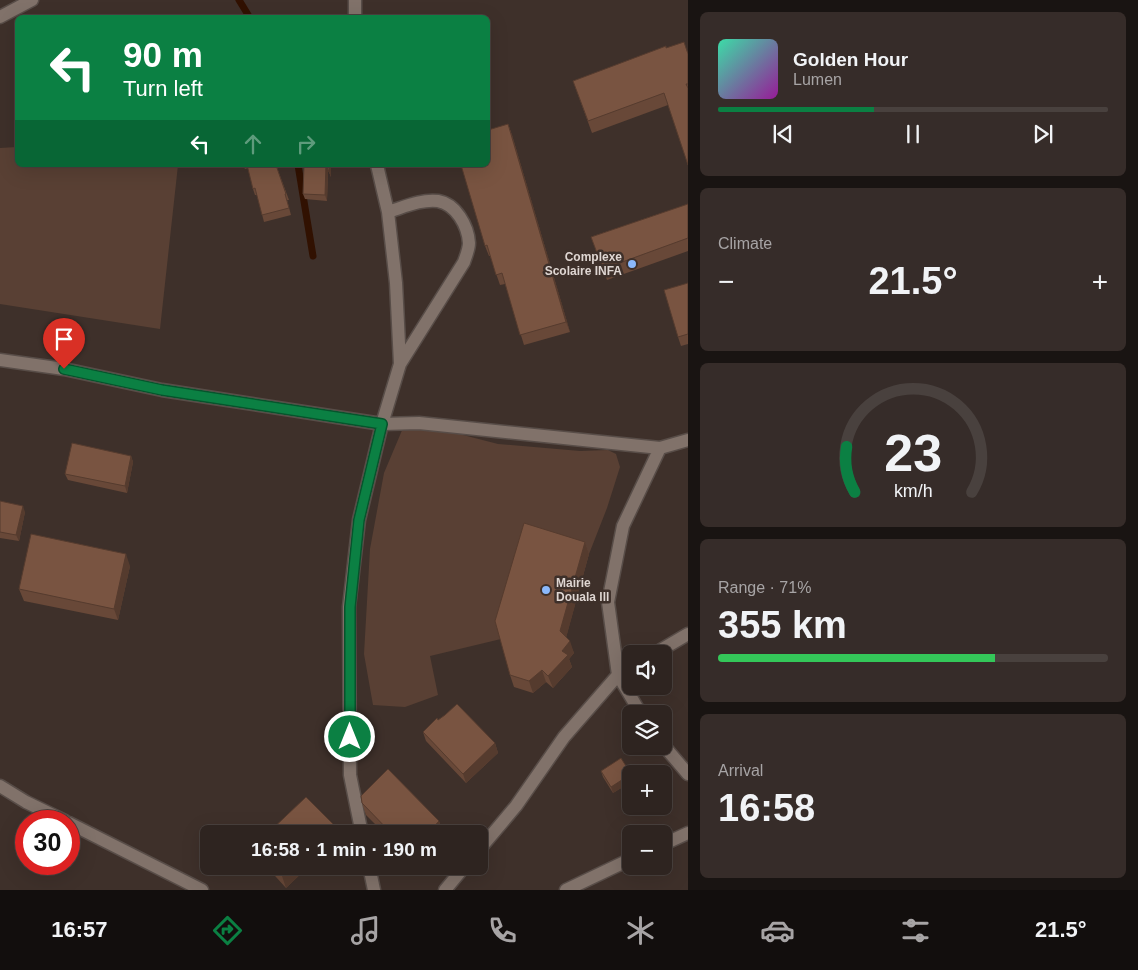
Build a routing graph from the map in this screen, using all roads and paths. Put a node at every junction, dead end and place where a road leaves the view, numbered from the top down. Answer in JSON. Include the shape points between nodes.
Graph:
{"nodes":[{"id":1,"x":32,"y":0,"type":"edge"},
{"id":2,"x":355,"y":0,"type":"edge"},
{"id":3,"x":355,"y":15,"type":"edge"},
{"id":4,"x":0,"y":17,"type":"edge"},
{"id":5,"x":377,"y":167,"type":"edge"},
{"id":6,"x":388,"y":212,"type":"junction"},
{"id":7,"x":0,"y":360,"type":"edge"},
{"id":8,"x":400,"y":364,"type":"junction"},
{"id":9,"x":382,"y":424,"type":"junction"},
{"id":10,"x":688,"y":440,"type":"edge"},
{"id":11,"x":660,"y":448,"type":"junction"},
{"id":12,"x":688,"y":634,"type":"edge"},
{"id":13,"x":669,"y":645,"type":"edge"},
{"id":14,"x":622,"y":673,"type":"edge"},
{"id":15,"x":618,"y":676,"type":"junction"},
{"id":16,"x":636,"y":705,"type":"edge"},
{"id":17,"x":672,"y":755,"type":"edge"},
{"id":18,"x":688,"y":774,"type":"edge"},
{"id":19,"x":0,"y":786,"type":"edge"},
{"id":20,"x":42,"y":810,"type":"edge"},
{"id":21,"x":360,"y":825,"type":"edge"},
{"id":22,"x":80,"y":829,"type":"edge"},
{"id":23,"x":688,"y":832,"type":"edge"},
{"id":24,"x":488,"y":839,"type":"edge"},
{"id":25,"x":672,"y":840,"type":"edge"},
{"id":26,"x":622,"y":863,"type":"edge"},
{"id":27,"x":371,"y":875,"type":"edge"},
{"id":28,"x":458,"y":875,"type":"edge"},
{"id":29,"x":202,"y":890,"type":"edge"},
{"id":30,"x":374,"y":890,"type":"edge"},
{"id":31,"x":445,"y":890,"type":"edge"},
{"id":32,"x":566,"y":890,"type":"edge"}],
"edges":[{"from":1,"to":4,"type":"street"},
{"from":2,"to":3,"type":"street"},
{"from":5,"to":6,"type":"street"},
{"from":6,"to":8,"type":"street"},
{"from":6,"to":8,"type":"street","via":[[416,202],[439,201],[455,210],[465,225],[469,243],[464,262]]},
{"from":7,"to":9,"type":"street","via":[[64,369],[162,390]]},
{"from":8,"to":9,"type":"street"},
{"from":9,"to":11,"type":"street","via":[[419,424]]},
{"from":9,"to":21,"type":"street","via":[[359,520],[350,607],[350,775]]},
{"from":10,"to":11,"type":"street"},
{"from":11,"to":15,"type":"street","via":[[623,526],[608,602]]},
{"from":12,"to":13,"type":"street"},
{"from":14,"to":15,"type":"street"},
{"from":15,"to":16,"type":"street"},
{"from":15,"to":24,"type":"street","via":[[564,737],[516,806]]},
{"from":17,"to":18,"type":"street"},
{"from":19,"to":20,"type":"street"},
{"from":22,"to":29,"type":"street"},
{"from":23,"to":25,"type":"street"},
{"from":26,"to":32,"type":"street"},
{"from":27,"to":30,"type":"street"},
{"from":28,"to":31,"type":"street"}]}
